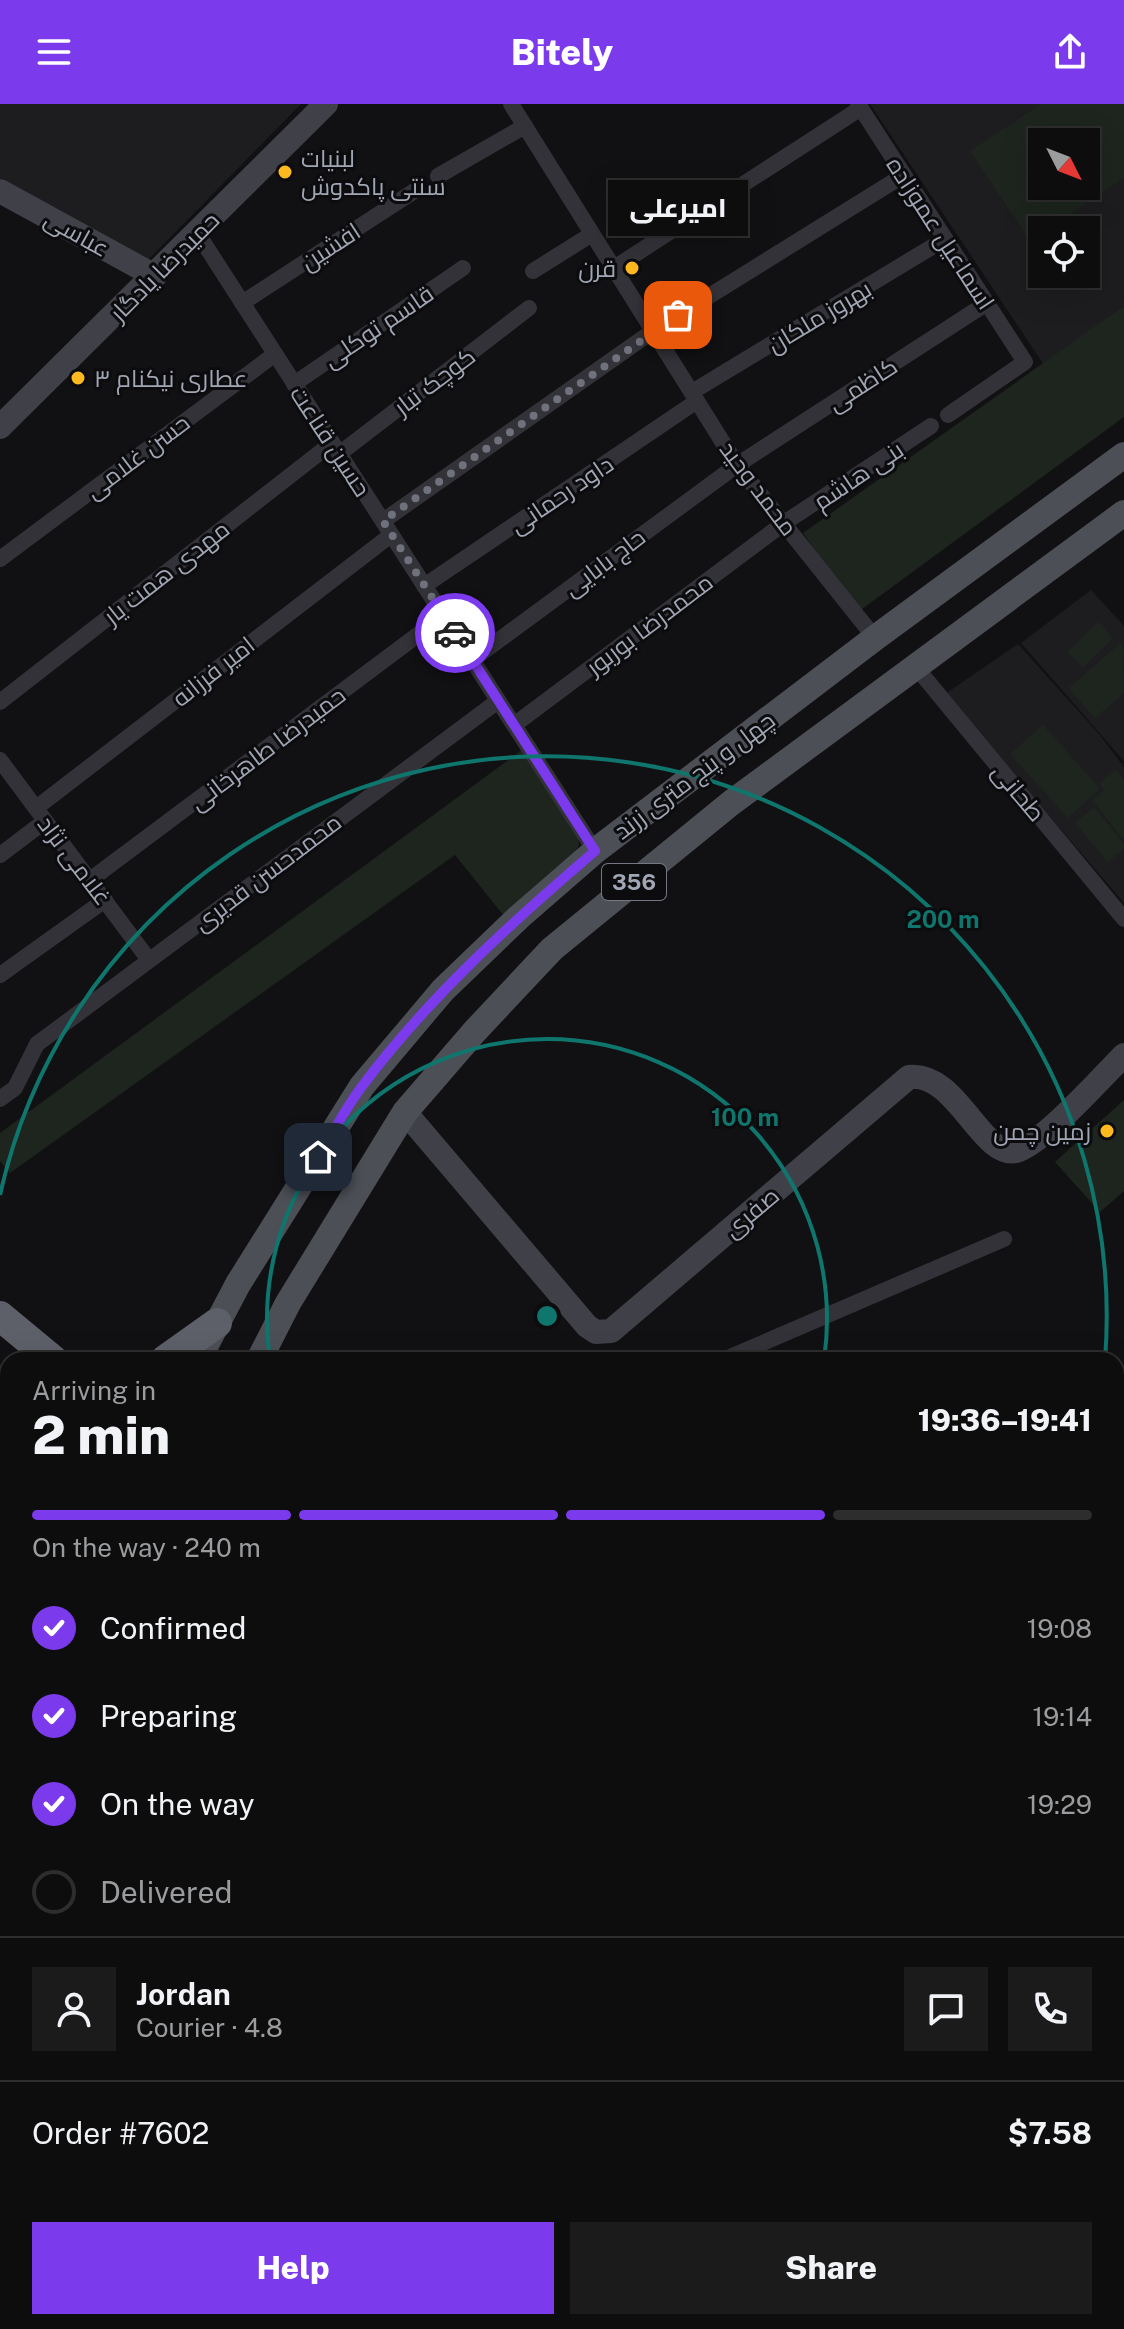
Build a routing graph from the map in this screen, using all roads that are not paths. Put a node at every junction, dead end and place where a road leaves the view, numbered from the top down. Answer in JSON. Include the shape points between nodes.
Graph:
{"nodes":[{"id":1,"x":326,"y":104,"type":"edge"},
{"id":2,"x":511,"y":104,"type":"edge"},
{"id":3,"x":859,"y":106,"type":"edge"},
{"id":4,"x":525,"y":126,"type":"junction"},
{"id":5,"x":904,"y":175,"type":"junction"},
{"id":6,"x":438,"y":176,"type":"dead end"},
{"id":7,"x":419,"y":188,"type":"dead end"},
{"id":8,"x":1,"y":193,"type":"edge"},
{"id":9,"x":198,"y":234,"type":"junction"},
{"id":10,"x":592,"y":234,"type":"junction"},
{"id":11,"x":945,"y":239,"type":"junction"},
{"id":12,"x":463,"y":268,"type":"dead end"},
{"id":13,"x":614,"y":268,"type":"junction"},
{"id":14,"x":533,"y":271,"type":"dead end"},
{"id":15,"x":155,"y":276,"type":"junction"},
{"id":16,"x":242,"y":303,"type":"junction"},
{"id":17,"x":987,"y":303,"type":"junction"},
{"id":18,"x":529,"y":308,"type":"dead end"},
{"id":19,"x":653,"y":331,"type":"junction"},
{"id":20,"x":275,"y":354,"type":"junction"},
{"id":21,"x":294,"y":384,"type":"junction"},
{"id":22,"x":695,"y":397,"type":"junction"},
{"id":23,"x":948,"y":415,"type":"dead end"},
{"id":24,"x":931,"y":426,"type":"dead end"},
{"id":25,"x":0,"y":427,"type":"edge"},
{"id":26,"x":336,"y":448,"type":"junction"},
{"id":27,"x":1124,"y":455,"type":"edge"},
{"id":28,"x":737,"y":465,"type":"junction"},
{"id":29,"x":1124,"y":513,"type":"edge"},
{"id":30,"x":784,"y":523,"type":"junction"},
{"id":31,"x":387,"y":528,"type":"junction"},
{"id":32,"x":0,"y":559,"type":"edge"},
{"id":33,"x":424,"y":586,"type":"junction"},
{"id":34,"x":443,"y":616,"type":"junction"},
{"id":35,"x":875,"y":638,"type":"junction"},
{"id":36,"x":472,"y":660,"type":"junction"},
{"id":37,"x":915,"y":666,"type":"junction"},
{"id":38,"x":498,"y":701,"type":"junction"},
{"id":39,"x":0,"y":702,"type":"edge"},
{"id":40,"x":514,"y":725,"type":"junction"},
{"id":41,"x":0,"y":760,"type":"edge"},
{"id":42,"x":40,"y":814,"type":"junction"},
{"id":43,"x":595,"y":851,"type":"junction"},
{"id":44,"x":0,"y":855,"type":"edge"},
{"id":45,"x":90,"y":880,"type":"junction"},
{"id":46,"x":105,"y":900,"type":"junction"},
{"id":47,"x":1124,"y":919,"type":"edge"},
{"id":48,"x":149,"y":960,"type":"junction"},
{"id":49,"x":0,"y":975,"type":"edge"},
{"id":50,"x":1124,"y":1055,"type":"edge"},
{"id":51,"x":0,"y":1099,"type":"edge"},
{"id":52,"x":405,"y":1112,"type":"junction"},
{"id":53,"x":1004,"y":1239,"type":"dead end"},
{"id":54,"x":0,"y":1316,"type":"edge"},
{"id":55,"x":217,"y":1323,"type":"junction"},
{"id":56,"x":776,"y":1338,"type":"junction"},
{"id":57,"x":43,"y":1352,"type":"edge"},
{"id":58,"x":176,"y":1352,"type":"edge"},
{"id":59,"x":202,"y":1352,"type":"edge"},
{"id":60,"x":263,"y":1352,"type":"edge"},
{"id":61,"x":742,"y":1352,"type":"edge"},
{"id":62,"x":762,"y":1352,"type":"edge"}],
"edges":[{"from":1,"to":9,"type":"street","name":"حمیدرضا یادگار"},
{"from":2,"to":4,"type":"street","name":"محمد وحید"},
{"from":3,"to":5,"type":"street","name":"اسماعیل عموزاده"},
{"from":3,"to":13,"type":"street"},
{"from":4,"to":6,"type":"street"},
{"from":4,"to":10,"type":"street","name":"محمد وحید"},
{"from":5,"to":11,"type":"street","name":"اسماعیل عموزاده"},
{"from":5,"to":19,"type":"street"},
{"from":7,"to":16,"type":"street","name":"افشین"},
{"from":8,"to":15,"type":"street","name":"عباسی"},
{"from":9,"to":15,"type":"street","name":"حمیدرضا یادگار"},
{"from":9,"to":16,"type":"street","name":"حسین قناعت"},
{"from":10,"to":13,"type":"street","name":"محمد وحید"},
{"from":10,"to":14,"type":"street"},
{"from":11,"to":17,"type":"street","name":"اسماعیل عموزاده"},
{"from":11,"to":22,"type":"street","name":"بهروز ملکان"},
{"from":12,"to":21,"type":"street","name":"قاسم توکلی"},
{"from":13,"to":19,"type":"street","name":"محمد وحید"},
{"from":15,"to":25,"type":"street","name":"حمیدرضا یادگار"},
{"from":16,"to":20,"type":"street","name":"حسین قناعت"},
{"from":17,"to":23,"type":"street","name":"اسماعیل عموزاده","via":[[1025,362]]},
{"from":17,"to":28,"type":"street","name":"کاظمی"},
{"from":18,"to":26,"type":"street","name":"کوچک تبار"},
{"from":19,"to":22,"type":"street","name":"محمد وحید"},
{"from":19,"to":31,"type":"street","name":"امیر فرزانه"},
{"from":20,"to":21,"type":"street","name":"حسین قناعت"},
{"from":20,"to":32,"type":"street","name":"حسن غلامی"},
{"from":21,"to":26,"type":"street","name":"حسین قناعت"},
{"from":22,"to":28,"type":"street","name":"محمد وحید"},
{"from":22,"to":33,"type":"street","name":"داود رحمانی"},
{"from":24,"to":30,"type":"street","name":"بنی هاشم"},
{"from":26,"to":31,"type":"street","name":"حسین قناعت"},
{"from":26,"to":39,"type":"street","name":"مهدی همت یار"},
{"from":27,"to":35,"type":"main road","name":"چهل و پنج متری زرند","number":"356"},
{"from":28,"to":30,"type":"street","name":"محمد وحید"},
{"from":28,"to":36,"type":"street","name":"حاج بابایی"},
{"from":29,"to":37,"type":"main road","name":"چهل و پنج متری زرند","number":"356"},
{"from":30,"to":35,"type":"street","name":"محمد وحید"},
{"from":30,"to":40,"type":"street","name":"محمدرضا بوربور"},
{"from":31,"to":33,"type":"street","name":"حسین قناعت"},
{"from":31,"to":42,"type":"street","name":"امیر فرزانه"},
{"from":33,"to":34,"type":"street","name":"حسین قناعت"},
{"from":34,"to":36,"type":"street","name":"حسین قناعت"},
{"from":34,"to":45,"type":"street","name":"حمیدرضا طاهرخانی"},
{"from":35,"to":43,"type":"main road","name":"چهل و پنج متری زرند","number":"356"},
{"from":36,"to":38,"type":"street","name":"حسین قناعت"},
{"from":37,"to":47,"type":"street","name":"طحانی"},
{"from":37,"to":52,"type":"main road","name":"چهل و پنج متری زرند","number":"356","via":[[731,803],[552,949]]},
{"from":38,"to":40,"type":"street","name":"حسین قناعت"},
{"from":38,"to":48,"type":"street","name":"محمدحسن قدیری"},
{"from":40,"to":43,"type":"street","name":"حسین قناعت"},
{"from":41,"to":42,"type":"street","name":"غلامی نژاد"},
{"from":42,"to":44,"type":"street","name":"امیر فرزانه"},
{"from":42,"to":45,"type":"street","name":"غلامی نژاد"},
{"from":43,"to":55,"type":"main road","name":"چهل و پنج متری زرند","number":"356","via":[[443,990],[362,1086]]},
{"from":45,"to":46,"type":"street","name":"غلامی نژاد"},
{"from":46,"to":48,"type":"street","name":"غلامی نژاد"},
{"from":46,"to":49,"type":"street"},
{"from":48,"to":51,"type":"street","name":"محمدحسن قدیری","via":[[37,1044],[15,1088]]},
{"from":50,"to":52,"type":"street","name":"صفری","via":[[1037,1140],[1016,1151],[999,1149],[939,1083],[923,1075],[909,1077],[611,1331],[596,1332],[587,1326]]},
{"from":52,"to":60,"type":"main road","name":"چهل و پنج متری زرند","number":"356"},
{"from":53,"to":56,"type":"street"},
{"from":54,"to":57,"type":"highway"},
{"from":55,"to":58,"type":"highway"},
{"from":55,"to":59,"type":"main road","name":"چهل و پنج متری زرند","number":"356"},
{"from":56,"to":61,"type":"street"},
{"from":56,"to":62,"type":"street"}]}
